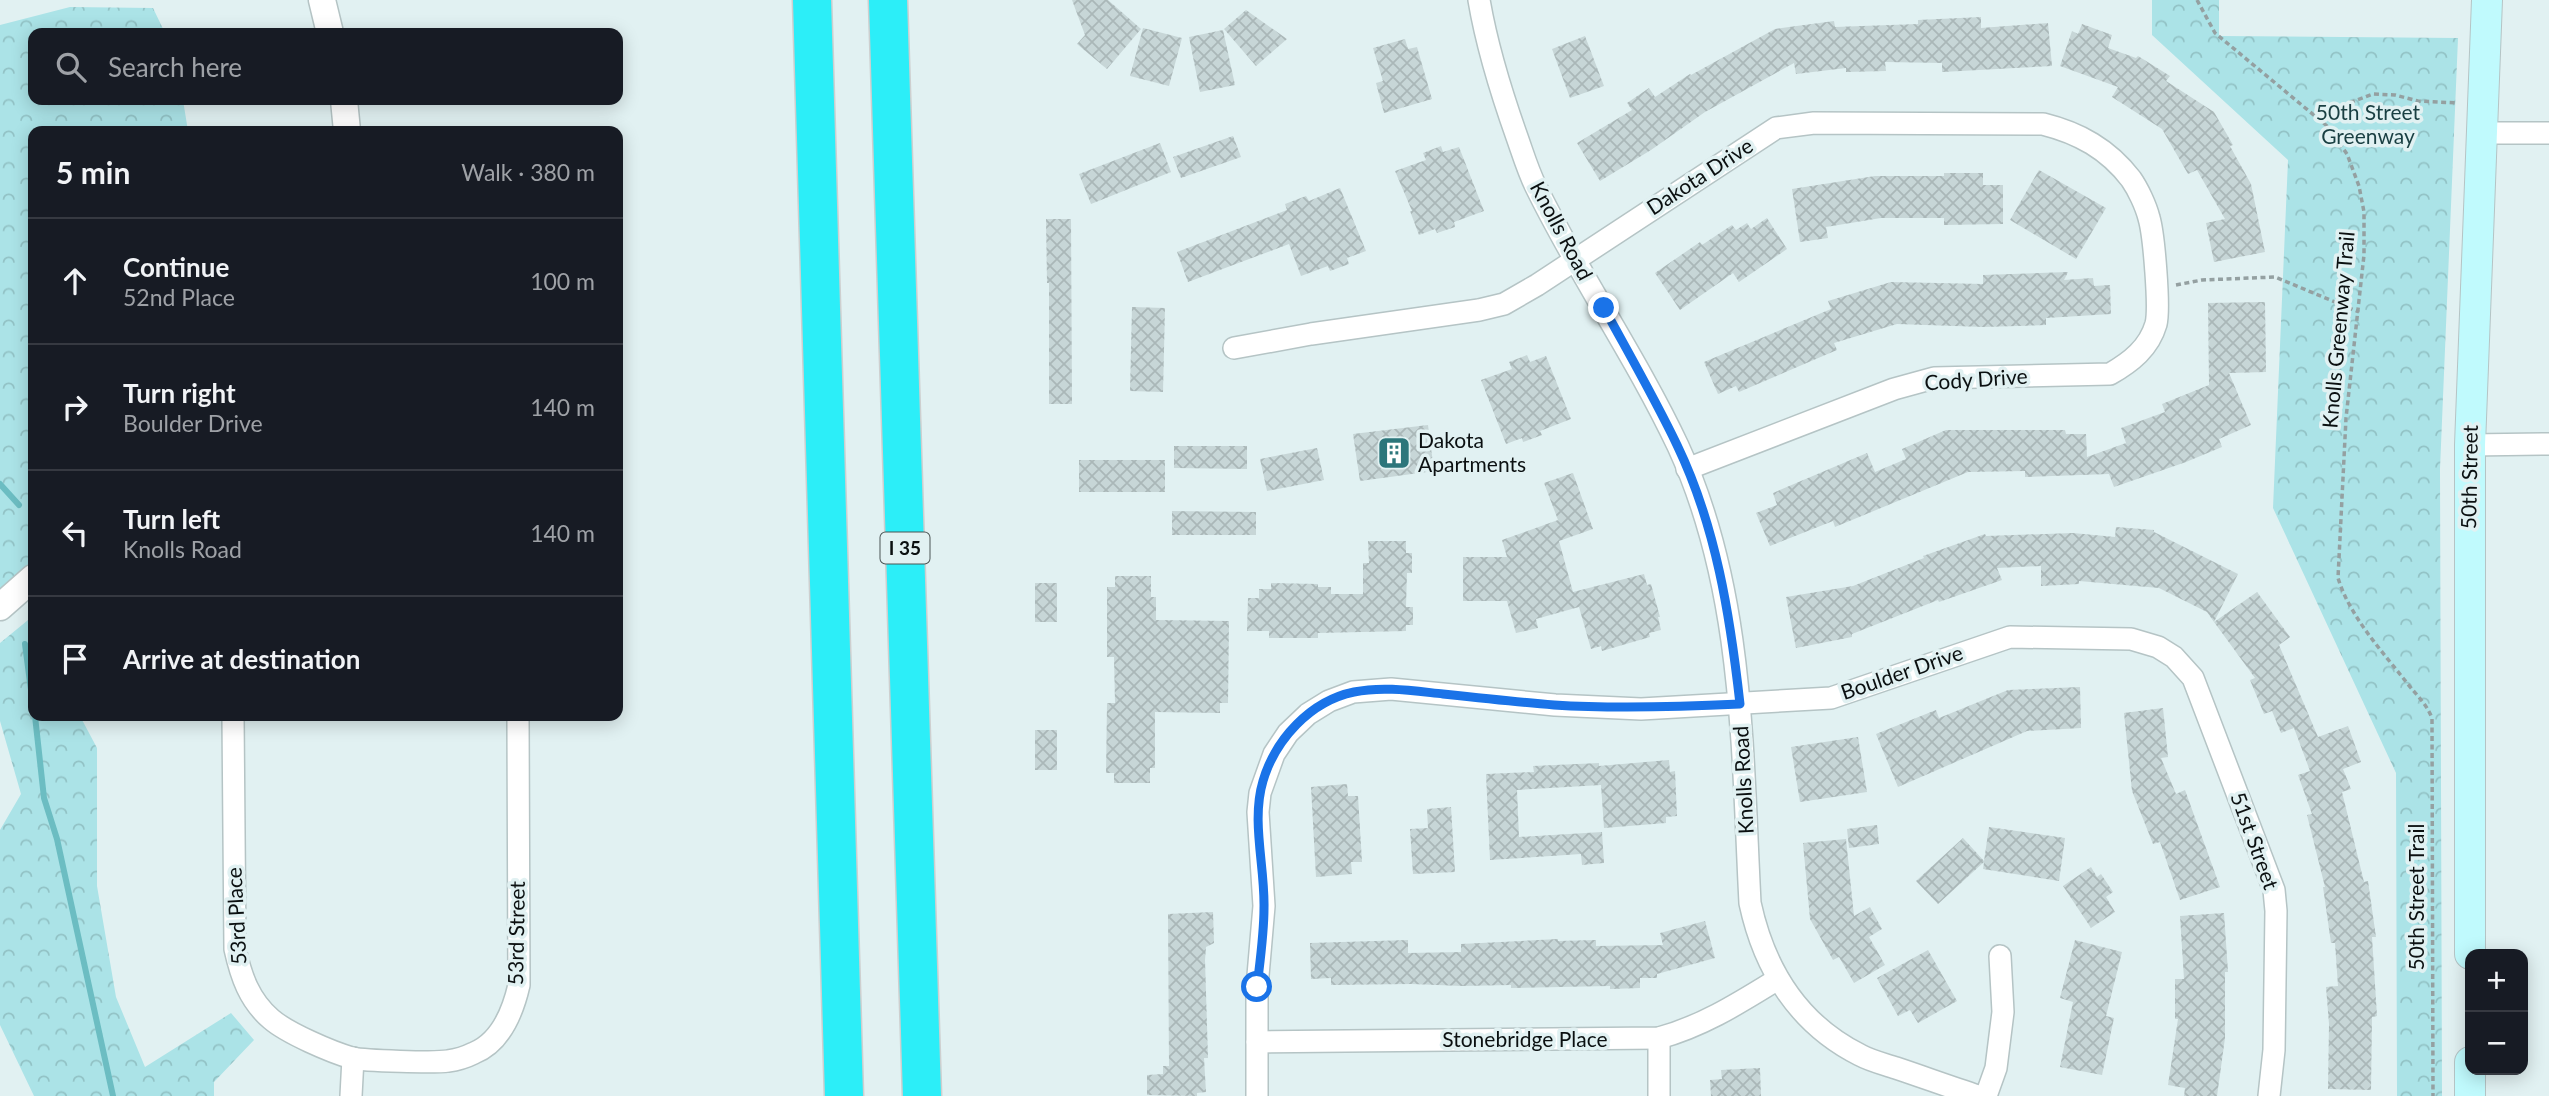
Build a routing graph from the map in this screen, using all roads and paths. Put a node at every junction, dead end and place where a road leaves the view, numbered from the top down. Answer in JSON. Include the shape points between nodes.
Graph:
{"nodes":[{"id":1,"x":322,"y":0,"type":"edge"},
{"id":2,"x":811,"y":0,"type":"edge"},
{"id":3,"x":888,"y":0,"type":"edge"},
{"id":4,"x":1479,"y":0,"type":"edge"},
{"id":5,"x":2197,"y":0,"type":"edge"},
{"id":6,"x":2487,"y":0,"type":"edge"},
{"id":7,"x":329,"y":28,"type":"edge"},
{"id":8,"x":344,"y":105,"type":"edge"},
{"id":9,"x":2320,"y":118,"type":"junction"},
{"id":10,"x":2483,"y":118,"type":"junction"},
{"id":11,"x":347,"y":126,"type":"edge"},
{"id":12,"x":2549,"y":133,"type":"edge"},
{"id":13,"x":1574,"y":260,"type":"junction"},
{"id":14,"x":2157,"y":298,"type":"junction"},
{"id":15,"x":2359,"y":312,"type":"junction"},
{"id":16,"x":1234,"y":348,"type":"dead end"},
{"id":17,"x":2470,"y":444,"type":"junction"},
{"id":18,"x":2549,"y":444,"type":"edge"},
{"id":19,"x":1687,"y":469,"type":"junction"},
{"id":20,"x":28,"y":582,"type":"edge"},
{"id":21,"x":0,"y":607,"type":"edge"},
{"id":22,"x":2193,"y":678,"type":"joint"},
{"id":23,"x":2424,"y":700,"type":"joint"},
{"id":24,"x":1740,"y":704,"type":"junction"},
{"id":25,"x":233,"y":721,"type":"edge"},
{"id":26,"x":518,"y":721,"type":"edge"},
{"id":27,"x":2470,"y":949,"type":"edge"},
{"id":28,"x":2000,"y":957,"type":"dead end"},
{"id":29,"x":1778,"y":979,"type":"junction"},
{"id":30,"x":1659,"y":1038,"type":"junction"},
{"id":31,"x":1257,"y":1042,"type":"junction"},
{"id":32,"x":353,"y":1058,"type":"junction"},
{"id":33,"x":2470,"y":1075,"type":"edge"},
{"id":34,"x":351,"y":1096,"type":"edge"},
{"id":35,"x":844,"y":1096,"type":"edge"},
{"id":36,"x":922,"y":1096,"type":"edge"},
{"id":37,"x":1257,"y":1096,"type":"edge"},
{"id":38,"x":1659,"y":1096,"type":"edge"},
{"id":39,"x":1978,"y":1096,"type":"edge"},
{"id":40,"x":1986,"y":1096,"type":"edge"},
{"id":41,"x":2269,"y":1096,"type":"edge"},
{"id":42,"x":2433,"y":1096,"type":"edge"},
{"id":43,"x":2470,"y":1096,"type":"edge"}],
"edges":[{"from":1,"to":7,"type":"street"},
{"from":2,"to":35,"type":"highway"},
{"from":3,"to":36,"type":"highway","number":"I 35"},
{"from":4,"to":13,"type":"street","name":"Knolls Road","via":[[1505,103],[1535,184]]},
{"from":5,"to":9,"type":"path","name":"Knolls Greenway Trail","via":[[2214,33]]},
{"from":6,"to":10,"type":"main road","name":"50th Street"},
{"from":8,"to":11,"type":"street"},
{"from":9,"to":10,"type":"path","via":[[2373,94],[2430,102]]},
{"from":9,"to":15,"type":"path","name":"Knolls Greenway Trail","via":[[2347,154],[2359,186],[2365,235]]},
{"from":10,"to":12,"type":"street"},
{"from":10,"to":17,"type":"main road","name":"50th Street"},
{"from":13,"to":14,"type":"street","name":"Dakota Drive","via":[[1776,128],[1814,123],[2025,122],[2069,131],[2105,151],[2132,181],[2149,218]]},
{"from":13,"to":16,"type":"street","name":"Dakota Drive","via":[[1504,304]]},
{"from":13,"to":19,"type":"street","name":"Knolls Road","via":[[1611,320]]},
{"from":14,"to":15,"type":"path","via":[[2202,280],[2275,277]]},
{"from":14,"to":19,"type":"street","name":"Cody Drive","via":[[2155,325],[2146,345],[2110,374],[1934,378],[1894,389]]},
{"from":15,"to":23,"type":"path","name":"Knolls Greenway Trail","via":[[2346,418],[2338,578],[2371,637]]},
{"from":17,"to":18,"type":"street"},
{"from":17,"to":27,"type":"main road","name":"50th Street"},
{"from":19,"to":24,"type":"street","name":"Knolls Road","via":[[1718,563]]},
{"from":20,"to":21,"type":"street"},
{"from":22,"to":24,"type":"street","name":"Boulder Drive","via":[[2174,657],[2131,639],[2010,637],[1831,698]]},
{"from":22,"to":41,"type":"street","name":"51st Street","via":[[2274,890],[2274,1049]]},
{"from":23,"to":42,"type":"path","name":"50th Street Trail","via":[[2432,718]]},
{"from":24,"to":29,"type":"street","name":"Knolls Road","via":[[1750,903],[1756,932]]},
{"from":24,"to":31,"type":"street","name":"Boulder Drive","via":[[1555,705],[1391,689],[1353,692],[1308,714],[1274,754],[1260,793],[1264,906]]},
{"from":25,"to":32,"type":"street","name":"53rd Place","via":[[235,950],[241,978],[253,999],[279,1025]]},
{"from":26,"to":32,"type":"street","name":"53rd Street","via":[[519,985],[513,1010],[496,1036],[476,1053],[447,1062]]},
{"from":28,"to":40,"type":"street","via":[[2003,1012],[1996,1068]]},
{"from":29,"to":30,"type":"street","name":"Stonebridge Place","via":[[1718,1016]]},
{"from":29,"to":39,"type":"street","name":"Knolls Road","via":[[1809,1018],[1861,1056]]},
{"from":30,"to":31,"type":"street","name":"Stonebridge Place"},
{"from":30,"to":38,"type":"street"},
{"from":31,"to":37,"type":"street","name":"Boulder Drive"},
{"from":32,"to":34,"type":"street"},
{"from":33,"to":43,"type":"main road"}]}
